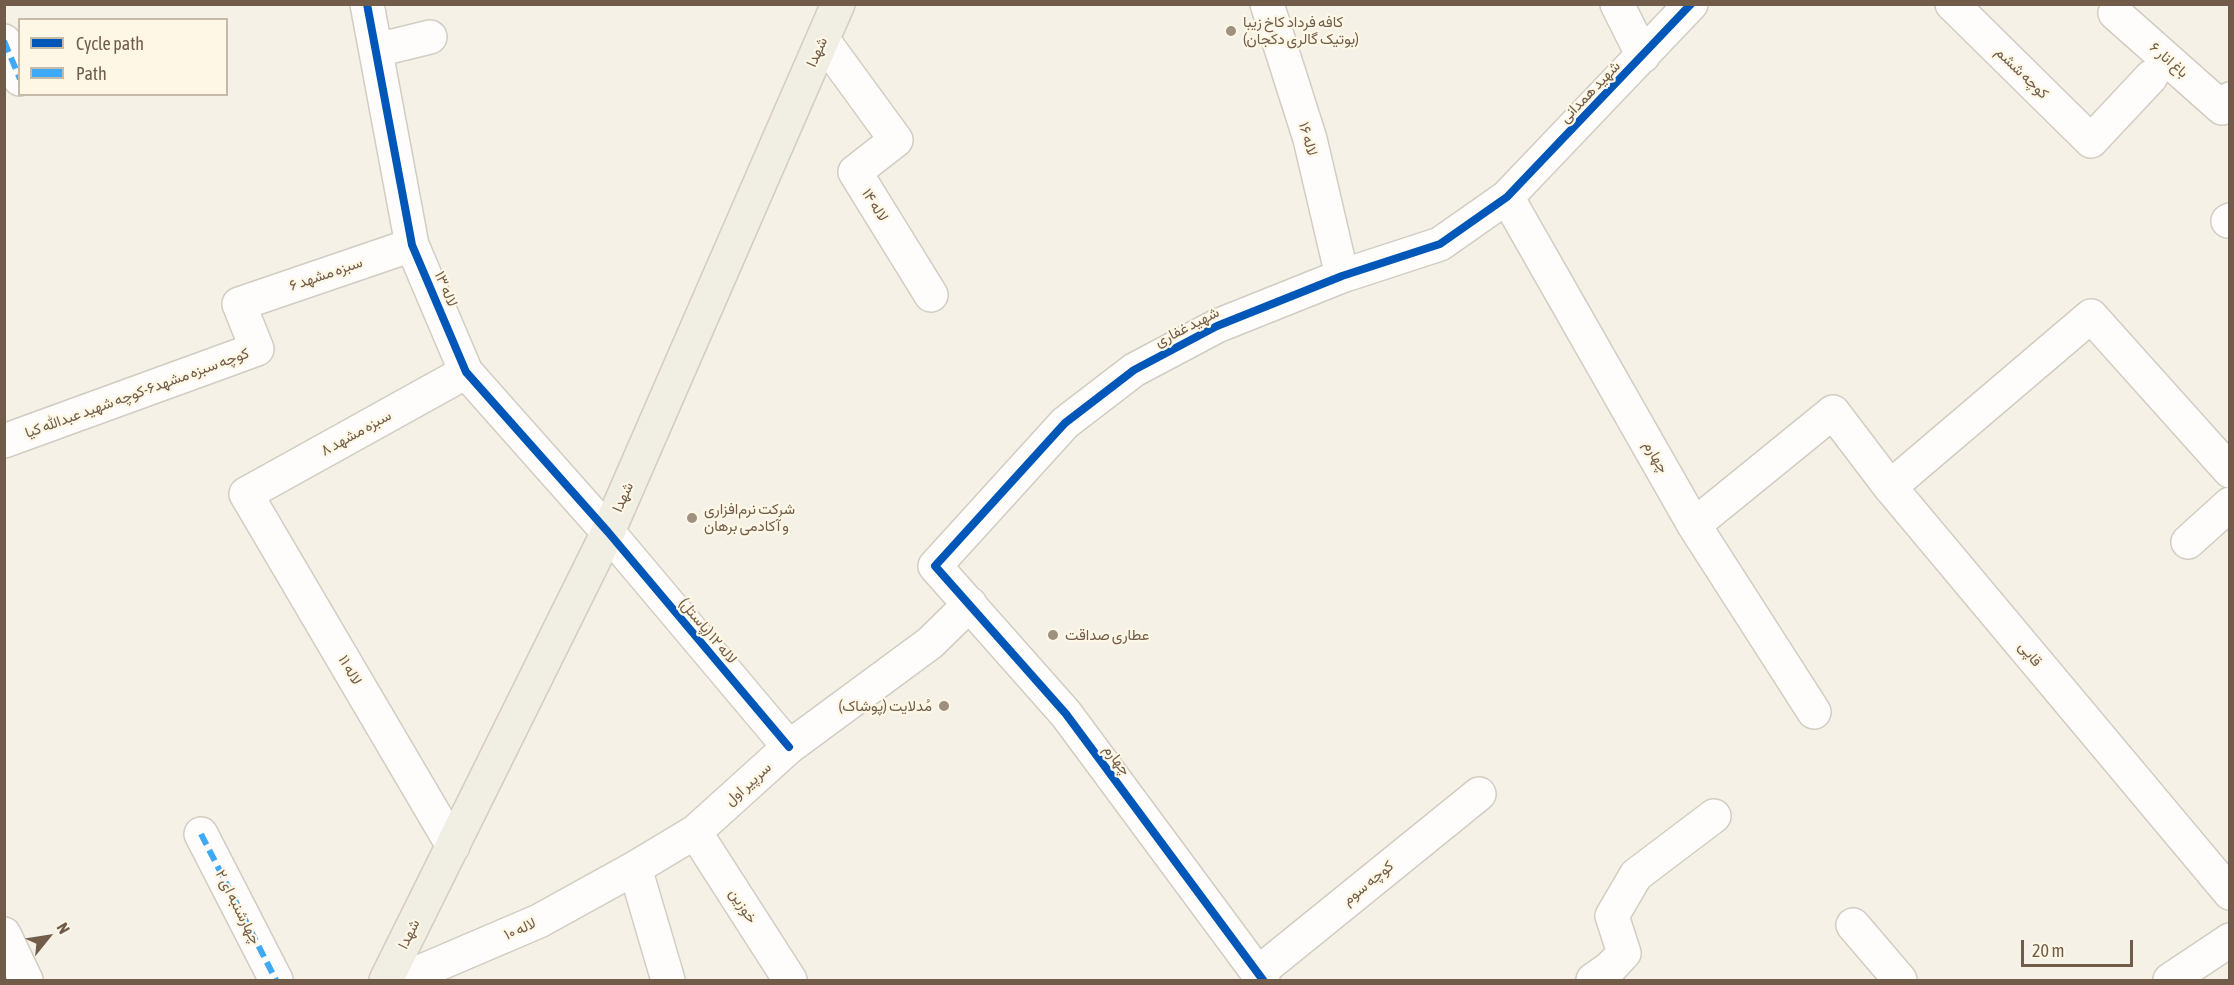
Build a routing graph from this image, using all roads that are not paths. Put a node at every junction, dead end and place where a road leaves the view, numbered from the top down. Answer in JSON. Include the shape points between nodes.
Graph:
{"nodes":[{"id":1,"x":367,"y":4,"type":"edge"},
{"id":2,"x":838,"y":4,"type":"edge"},
{"id":3,"x":1267,"y":4,"type":"edge"},
{"id":4,"x":1617,"y":4,"type":"edge"},
{"id":5,"x":1691,"y":4,"type":"edge"},
{"id":6,"x":1952,"y":4,"type":"edge"},
{"id":7,"x":2115,"y":13,"type":"dead end"},
{"id":8,"x":430,"y":37,"type":"dead end"},
{"id":9,"x":823,"y":40,"type":"junction"},
{"id":10,"x":4,"y":41,"type":"edge"},
{"id":11,"x":376,"y":51,"type":"junction"},
{"id":12,"x":1643,"y":56,"type":"junction"},
{"id":13,"x":18,"y":74,"type":"edge"},
{"id":14,"x":2151,"y":76,"type":"dead end"},
{"id":15,"x":2225,"y":103,"type":"edge"},
{"id":16,"x":1507,"y":197,"type":"junction"},
{"id":17,"x":412,"y":245,"type":"junction"},
{"id":18,"x":1342,"y":276,"type":"junction"},
{"id":19,"x":931,"y":295,"type":"dead end"},
{"id":20,"x":239,"y":304,"type":"joint"},
{"id":21,"x":466,"y":372,"type":"junction"},
{"id":22,"x":4,"y":441,"type":"edge"},
{"id":23,"x":2229,"y":471,"type":"edge"},
{"id":24,"x":1890,"y":487,"type":"junction"},
{"id":25,"x":246,"y":494,"type":"joint"},
{"id":26,"x":2229,"y":504,"type":"edge"},
{"id":27,"x":1694,"y":525,"type":"junction"},
{"id":28,"x":608,"y":532,"type":"junction"},
{"id":29,"x":2188,"y":542,"type":"dead end"},
{"id":30,"x":935,"y":566,"type":"joint"},
{"id":31,"x":970,"y":604,"type":"junction"},
{"id":32,"x":1814,"y":712,"type":"dead end"},
{"id":33,"x":789,"y":747,"type":"junction"},
{"id":34,"x":1479,"y":794,"type":"dead end"},
{"id":35,"x":1714,"y":816,"type":"dead end"},
{"id":36,"x":695,"y":832,"type":"junction"},
{"id":37,"x":201,"y":834,"type":"dead end"},
{"id":38,"x":453,"y":846,"type":"junction"},
{"id":39,"x":634,"y":868,"type":"junction"},
{"id":40,"x":2229,"y":893,"type":"edge"},
{"id":41,"x":1853,"y":925,"type":"dead end"},
{"id":42,"x":4,"y":934,"type":"edge"},
{"id":43,"x":2229,"y":940,"type":"edge"},
{"id":44,"x":1261,"y":977,"type":"edge"},
{"id":45,"x":26,"y":981,"type":"edge"},
{"id":46,"x":276,"y":981,"type":"edge"},
{"id":47,"x":386,"y":981,"type":"edge"},
{"id":48,"x":401,"y":981,"type":"edge"},
{"id":49,"x":668,"y":981,"type":"edge"},
{"id":50,"x":790,"y":981,"type":"edge"},
{"id":51,"x":1593,"y":981,"type":"edge"},
{"id":52,"x":1900,"y":981,"type":"edge"},
{"id":53,"x":2170,"y":981,"type":"edge"}],
"edges":[{"from":1,"to":11,"type":"street","name":"لاله ۱۳"},
{"from":2,"to":9,"type":"main road","name":"شهدا"},
{"from":3,"to":18,"type":"street","name":"لاله ۱۶","via":[[1310,140]]},
{"from":4,"to":12,"type":"street"},
{"from":5,"to":12,"type":"street","name":"شهید همدانی"},
{"from":6,"to":14,"type":"street","name":"کوچه ششم","via":[[2091,141]]},
{"from":7,"to":15,"type":"street","name":"باغ انار ۶"},
{"from":8,"to":11,"type":"street"},
{"from":9,"to":19,"type":"street","name":"۱۴ لاله","via":[[896,140],[855,172]]},
{"from":9,"to":28,"type":"main road","name":"شهدا"},
{"from":10,"to":13,"type":"street"},
{"from":11,"to":17,"type":"street","name":"لاله ۱۳"},
{"from":12,"to":16,"type":"street","name":"شهید همدانی"},
{"from":16,"to":18,"type":"street","name":"شهید غفاری","via":[[1440,244]]},
{"from":16,"to":27,"type":"street","name":"چهارم"},
{"from":17,"to":20,"type":"street","name":"۶ سبزه مشهد"},
{"from":17,"to":21,"type":"street","name":"لاله ۱۳"},
{"from":18,"to":30,"type":"street","name":"شهید غفاری","via":[[1217,326],[1134,370],[1065,423]]},
{"from":20,"to":22,"type":"street","name":"کوچه سبزه مشهد۶-کوچه شهید عبدالله کیا","via":[[257,349]]},
{"from":21,"to":25,"type":"street","name":"۸ سبزه مشهد"},
{"from":21,"to":28,"type":"street","name":"لاله ۱۳"},
{"from":23,"to":24,"type":"street","via":[[2091,316]]},
{"from":24,"to":27,"type":"street","name":"قاپی","via":[[1833,411]]},
{"from":24,"to":40,"type":"street","name":"قاپی"},
{"from":25,"to":38,"type":"street","name":"۱۱ لاله"},
{"from":26,"to":29,"type":"street"},
{"from":27,"to":32,"type":"street","name":"چهارم"},
{"from":28,"to":33,"type":"street","name":"لاله ۱۲ (پاستل)"},
{"from":28,"to":38,"type":"main road","name":"شهدا"},
{"from":30,"to":31,"type":"street","name":"چهارم"},
{"from":31,"to":33,"type":"street","name":"سرپیر اول","via":[[930,643]]},
{"from":31,"to":44,"type":"street","name":"چهارم","via":[[1066,714]]},
{"from":33,"to":36,"type":"street","name":"سرپیر اول"},
{"from":34,"to":44,"type":"street","name":"کوچه سوم"},
{"from":35,"to":51,"type":"street","via":[[1635,875],[1612,916],[1624,953]]},
{"from":36,"to":39,"type":"street","name":"سرپیر اول"},
{"from":36,"to":50,"type":"street","name":"خوزین"},
{"from":37,"to":46,"type":"street","name":"۲ چهارشنبه ای"},
{"from":38,"to":47,"type":"main road","name":"شهدا"},
{"from":39,"to":48,"type":"street","name":"لاله ۱۰","via":[[539,921]]},
{"from":39,"to":49,"type":"street"},
{"from":41,"to":52,"type":"street"},
{"from":42,"to":45,"type":"street"},
{"from":43,"to":53,"type":"street"}]}
